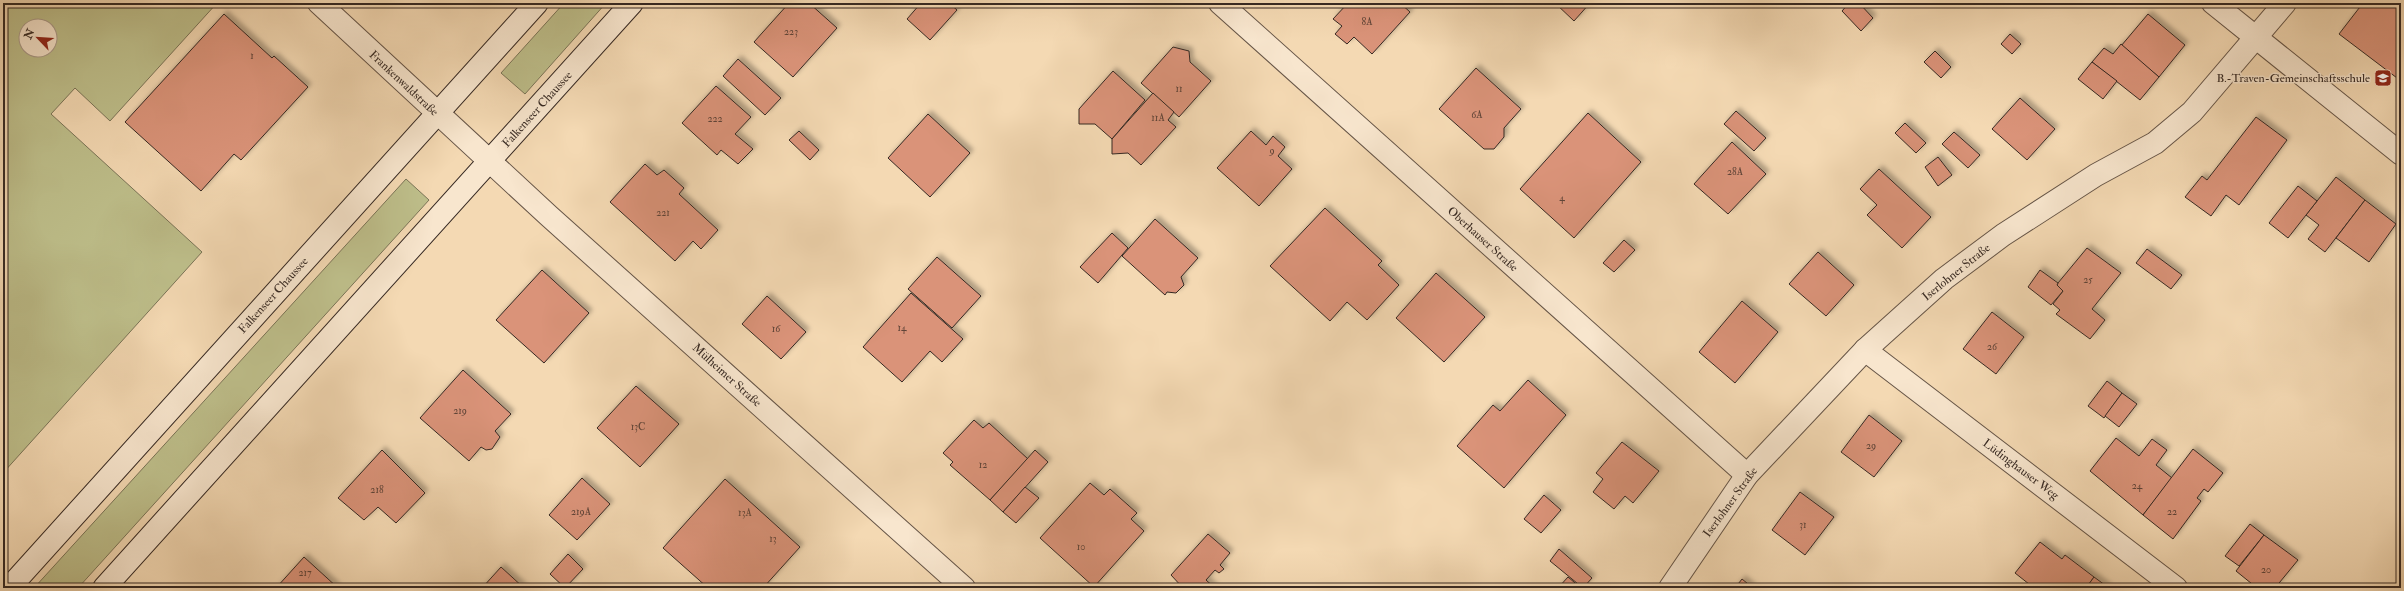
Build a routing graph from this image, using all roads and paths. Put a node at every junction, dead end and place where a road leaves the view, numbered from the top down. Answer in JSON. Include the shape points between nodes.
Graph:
{"nodes":[{"id":1,"x":319,"y":3,"type":"edge"},
{"id":2,"x":537,"y":3,"type":"edge"},
{"id":3,"x":632,"y":3,"type":"edge"},
{"id":4,"x":1220,"y":3,"type":"edge"},
{"id":5,"x":2213,"y":3,"type":"edge"},
{"id":6,"x":2285,"y":3,"type":"edge"},
{"id":7,"x":2256,"y":40,"type":"junction"},
{"id":8,"x":438,"y":114,"type":"junction"},
{"id":9,"x":2401,"y":154,"type":"edge"},
{"id":10,"x":490,"y":161,"type":"junction"},
{"id":11,"x":1865,"y":350,"type":"junction"},
{"id":12,"x":1747,"y":475,"type":"junction"},
{"id":13,"x":8,"y":588,"type":"edge"},
{"id":14,"x":104,"y":588,"type":"edge"},
{"id":15,"x":964,"y":588,"type":"edge"},
{"id":16,"x":1670,"y":588,"type":"edge"},
{"id":17,"x":2176,"y":588,"type":"edge"}],
"edges":[{"from":1,"to":8,"type":"street","name":"Frankenwaldstraße"},
{"from":2,"to":8,"type":"street","name":"Falkenseer Chaussee"},
{"from":3,"to":10,"type":"street","name":"Falkenseer Chaussee"},
{"from":4,"to":12,"type":"street","name":"Oberhauser Straße"},
{"from":5,"to":7,"type":"street"},
{"from":6,"to":7,"type":"street","name":"Iserlohner Straße"},
{"from":7,"to":9,"type":"street"},
{"from":7,"to":11,"type":"street","name":"Iserlohner Straße","via":[[2192,112],[2155,143],[2096,175],[2003,235],[1944,280]]},
{"from":8,"to":10,"type":"street","name":"Frankenwaldstraße"},
{"from":8,"to":13,"type":"street","name":"Falkenseer Chaussee"},
{"from":10,"to":14,"type":"street","name":"Falkenseer Chaussee"},
{"from":10,"to":15,"type":"street","name":"Mülheimer Straße"},
{"from":11,"to":12,"type":"street","name":"Iserlohner Straße"},
{"from":11,"to":17,"type":"street","name":"Lüdinghauser Weg"},
{"from":12,"to":16,"type":"street","name":"Iserlohner Straße"}]}
